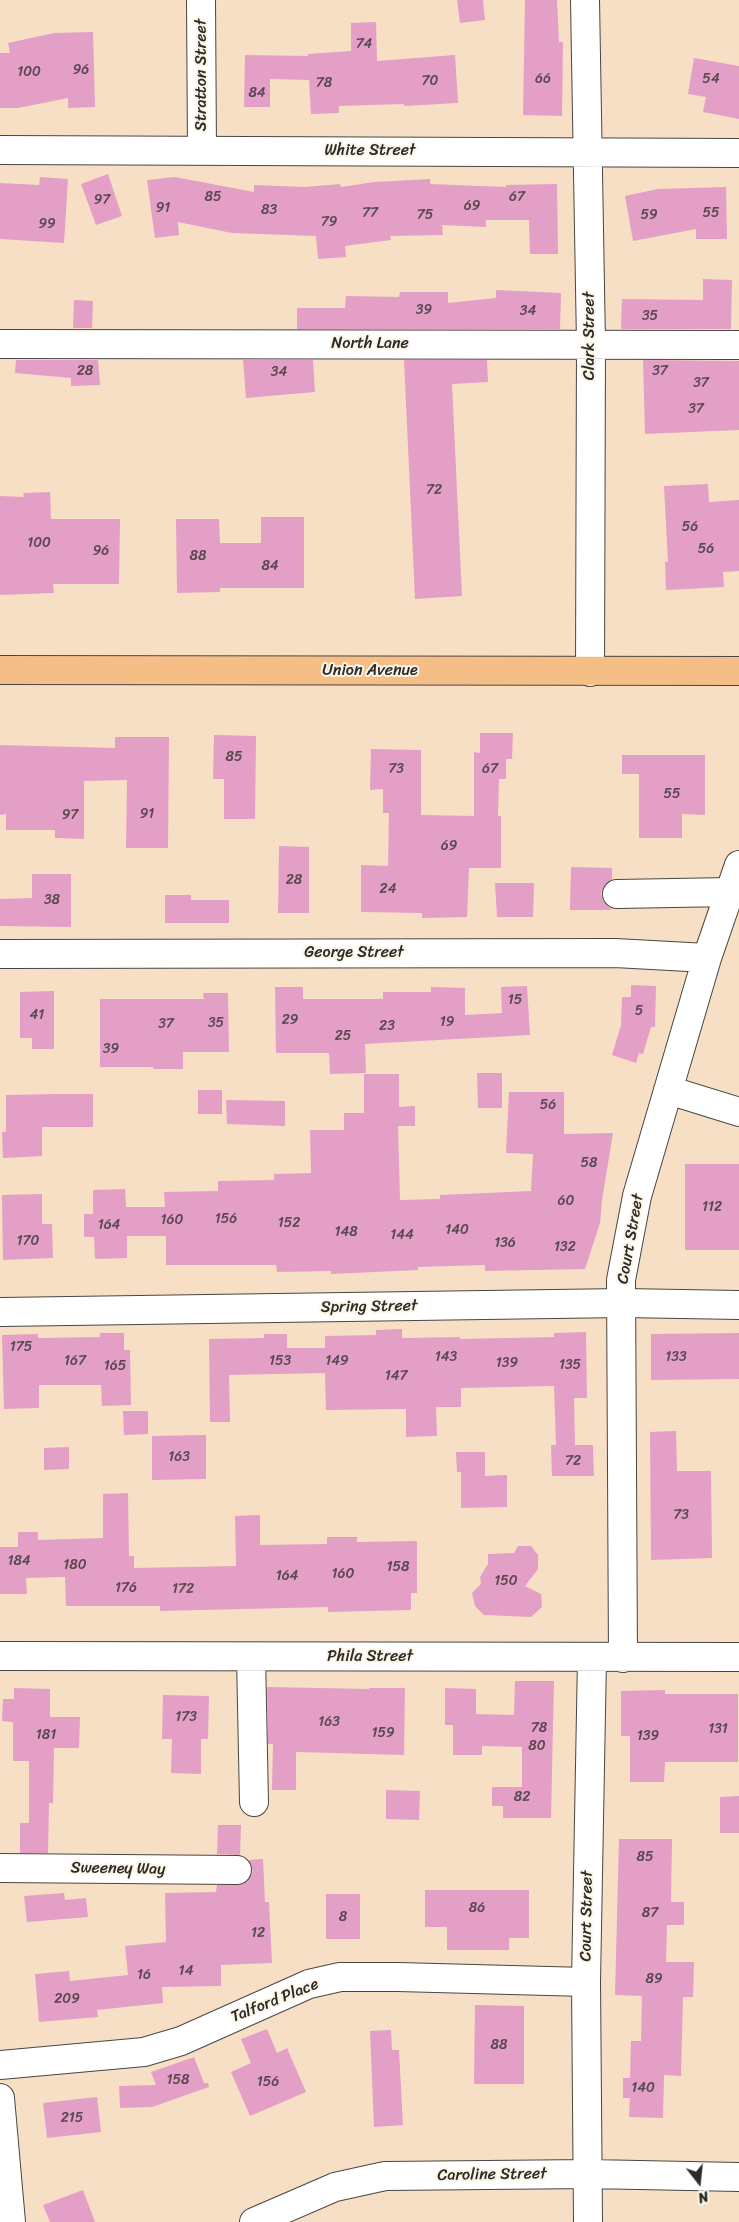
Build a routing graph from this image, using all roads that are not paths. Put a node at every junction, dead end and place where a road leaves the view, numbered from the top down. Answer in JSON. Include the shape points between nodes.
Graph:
{"nodes":[{"id":1,"x":201,"y":0,"type":"edge"},
{"id":2,"x":585,"y":0,"type":"edge"},
{"id":3,"x":0,"y":150,"type":"edge"},
{"id":4,"x":202,"y":150,"type":"junction"},
{"id":5,"x":589,"y":153,"type":"junction"},
{"id":6,"x":739,"y":153,"type":"edge"},
{"id":7,"x":0,"y":344,"type":"edge"},
{"id":8,"x":591,"y":344,"type":"junction"},
{"id":9,"x":739,"y":345,"type":"edge"},
{"id":10,"x":0,"y":670,"type":"edge"},
{"id":11,"x":739,"y":671,"type":"edge"},
{"id":12,"x":590,"y":672,"type":"junction"},
{"id":13,"x":739,"y":865,"type":"edge"},
{"id":14,"x":730,"y":892,"type":"junction"},
{"id":15,"x":617,"y":894,"type":"dead end"},
{"id":16,"x":0,"y":954,"type":"edge"},
{"id":17,"x":708,"y":958,"type":"junction"},
{"id":18,"x":668,"y":1090,"type":"junction"},
{"id":19,"x":739,"y":1112,"type":"edge"},
{"id":20,"x":623,"y":1303,"type":"junction"},
{"id":21,"x":739,"y":1305,"type":"edge"},
{"id":22,"x":0,"y":1312,"type":"edge"},
{"id":23,"x":0,"y":1656,"type":"edge"},
{"id":24,"x":251,"y":1657,"type":"junction"},
{"id":25,"x":592,"y":1658,"type":"junction"},
{"id":26,"x":623,"y":1658,"type":"junction"},
{"id":27,"x":739,"y":1658,"type":"edge"},
{"id":28,"x":254,"y":1802,"type":"dead end"},
{"id":29,"x":0,"y":1868,"type":"edge"},
{"id":30,"x":237,"y":1870,"type":"dead end"},
{"id":31,"x":586,"y":1982,"type":"junction"},
{"id":32,"x":0,"y":2065,"type":"edge"},
{"id":33,"x":0,"y":2098,"type":"edge"},
{"id":34,"x":2,"y":2165,"type":"edge"},
{"id":35,"x":589,"y":2174,"type":"junction"},
{"id":36,"x":739,"y":2176,"type":"edge"},
{"id":37,"x":11,"y":2222,"type":"edge"},
{"id":38,"x":254,"y":2222,"type":"edge"},
{"id":39,"x":588,"y":2222,"type":"edge"}],
"edges":[{"from":1,"to":4,"type":"street","name":"Stratton Street"},
{"from":2,"to":5,"type":"street","name":"Clark Street"},
{"from":3,"to":4,"type":"street","name":"White Street"},
{"from":4,"to":5,"type":"street","name":"White Street"},
{"from":5,"to":6,"type":"street","name":"White Street"},
{"from":5,"to":8,"type":"street","name":"Clark Street"},
{"from":7,"to":8,"type":"street","name":"North Lane"},
{"from":8,"to":9,"type":"street","name":"North Lane"},
{"from":8,"to":12,"type":"street","name":"Clark Street"},
{"from":10,"to":12,"type":"main road","name":"Union Avenue"},
{"from":11,"to":12,"type":"main road","name":"Union Avenue"},
{"from":13,"to":14,"type":"street","name":"Court Street"},
{"from":14,"to":15,"type":"street"},
{"from":14,"to":17,"type":"street","name":"Court Street"},
{"from":16,"to":17,"type":"street","name":"George Street","via":[[615,953]]},
{"from":17,"to":18,"type":"street","name":"Court Street"},
{"from":18,"to":19,"type":"street"},
{"from":18,"to":20,"type":"street","name":"Court Street","via":[[637,1196],[621,1280]]},
{"from":20,"to":21,"type":"street","name":"Spring Street"},
{"from":20,"to":22,"type":"street","name":"Spring Street"},
{"from":20,"to":26,"type":"street","name":"Court Street"},
{"from":23,"to":24,"type":"street","name":"Phila Street"},
{"from":24,"to":25,"type":"street","name":"Phila Street"},
{"from":24,"to":28,"type":"street"},
{"from":25,"to":26,"type":"street","name":"Phila Street"},
{"from":25,"to":31,"type":"street","name":"Court Street"},
{"from":26,"to":27,"type":"street","name":"Phila Street"},
{"from":29,"to":30,"type":"street","name":"Sweeney Way"},
{"from":31,"to":32,"type":"street","name":"Talford Place","via":[[398,1976],[340,1978],[309,1984],[181,2041],[144,2052]]},
{"from":31,"to":35,"type":"street","name":"Court Street"},
{"from":33,"to":34,"type":"street"},
{"from":34,"to":37,"type":"street"},
{"from":35,"to":36,"type":"street","name":"Caroline Street"},
{"from":35,"to":38,"type":"street","name":"Caroline Street","via":[[385,2176],[335,2188]]},
{"from":35,"to":39,"type":"street","name":"Court Street"}]}
